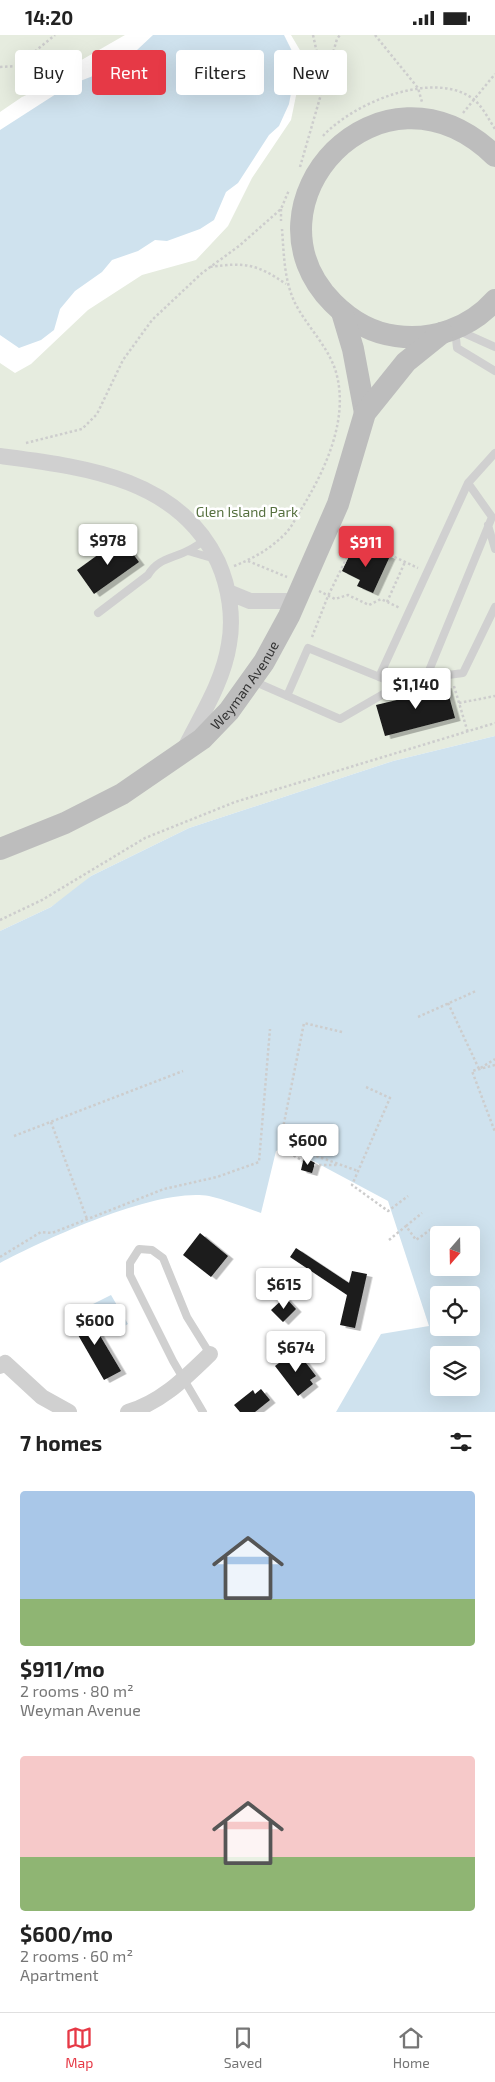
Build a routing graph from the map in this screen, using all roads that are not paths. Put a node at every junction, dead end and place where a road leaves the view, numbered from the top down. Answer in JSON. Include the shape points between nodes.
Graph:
{"nodes":[{"id":1,"x":495,"y":156,"type":"edge"},
{"id":2,"x":495,"y":300,"type":"edge"},
{"id":3,"x":342,"y":312,"type":"junction"},
{"id":4,"x":451,"y":337,"type":"junction"},
{"id":5,"x":495,"y":347,"type":"edge"},
{"id":6,"x":495,"y":371,"type":"edge"},
{"id":7,"x":365,"y":413,"type":"junction"},
{"id":8,"x":495,"y":453,"type":"edge"},
{"id":9,"x":0,"y":455,"type":"edge"},
{"id":10,"x":468,"y":483,"type":"junction"},
{"id":11,"x":488,"y":525,"type":"junction"},
{"id":12,"x":206,"y":539,"type":"junction"},
{"id":13,"x":495,"y":549,"type":"edge"},
{"id":14,"x":188,"y":551,"type":"junction"},
{"id":15,"x":216,"y":559,"type":"junction"},
{"id":16,"x":228,"y":592,"type":"junction"},
{"id":17,"x":304,"y":595,"type":"junction"},
{"id":18,"x":495,"y":607,"type":"edge"},
{"id":19,"x":98,"y":613,"type":"dead end"},
{"id":20,"x":379,"y":677,"type":"junction"},
{"id":21,"x":426,"y":678,"type":"junction"},
{"id":22,"x":252,"y":681,"type":"junction"},
{"id":23,"x":398,"y":685,"type":"junction"},
{"id":24,"x":287,"y":696,"type":"junction"},
{"id":25,"x":182,"y":754,"type":"junction"},
{"id":26,"x":0,"y":849,"type":"edge"},
{"id":27,"x":210,"y":1354,"type":"joint"},
{"id":28,"x":0,"y":1366,"type":"edge"},
{"id":29,"x":184,"y":1378,"type":"junction"},
{"id":30,"x":69,"y":1412,"type":"edge"},
{"id":31,"x":128,"y":1412,"type":"edge"},
{"id":32,"x":203,"y":1412,"type":"edge"}],
"edges":[{"from":1,"to":3,"type":"street","via":[[477,139],[453,126],[409,118],[365,128],[333,152],[312,182],[303,214],[304,249],[318,284]]},
{"from":2,"to":4,"type":"street"},
{"from":3,"to":4,"type":"street","via":[[362,325],[394,336]]},
{"from":3,"to":7,"type":"street","via":[[354,349]]},
{"from":4,"to":5,"type":"lane"},
{"from":4,"to":6,"type":"lane"},
{"from":4,"to":7,"type":"street","via":[[406,362]]},
{"from":7,"to":17,"type":"street","name":"Weyman Avenue","via":[[338,504]]},
{"from":8,"to":10,"type":"lane"},
{"from":9,"to":12,"type":"street","via":[[85,470],[136,485],[174,506]]},
{"from":10,"to":11,"type":"lane","via":[[492,517]]},
{"from":10,"to":20,"type":"lane"},
{"from":11,"to":13,"type":"lane"},
{"from":11,"to":21,"type":"lane"},
{"from":12,"to":14,"type":"lane"},
{"from":12,"to":15,"type":"street"},
{"from":14,"to":15,"type":"lane"},
{"from":14,"to":19,"type":"lane","via":[[162,559],[148,575]]},
{"from":15,"to":16,"type":"street"},
{"from":16,"to":17,"type":"street","via":[[250,601]]},
{"from":16,"to":25,"type":"street","via":[[231,629],[227,654],[211,697]]},
{"from":17,"to":22,"type":"street","name":"Weyman Avenue"},
{"from":18,"to":21,"type":"lane","via":[[462,673]]},
{"from":20,"to":23,"type":"lane"},
{"from":20,"to":24,"type":"lane","via":[[308,648]]},
{"from":21,"to":23,"type":"lane"},
{"from":22,"to":24,"type":"lane"},
{"from":22,"to":25,"type":"street","name":"Weyman Avenue","via":[[202,739]]},
{"from":23,"to":24,"type":"lane","via":[[340,719]]},
{"from":25,"to":26,"type":"street","name":"Weyman Avenue","via":[[115,798],[65,823]]},
{"from":27,"to":29,"type":"street"},
{"from":27,"to":29,"type":"lane","via":[[187,1317],[163,1258],[152,1250],[139,1249],[130,1263],[130,1275]]},
{"from":28,"to":30,"type":"street","via":[[5,1363],[42,1397]]},
{"from":29,"to":31,"type":"street","via":[[172,1390],[144,1407]]},
{"from":29,"to":32,"type":"lane"}]}
